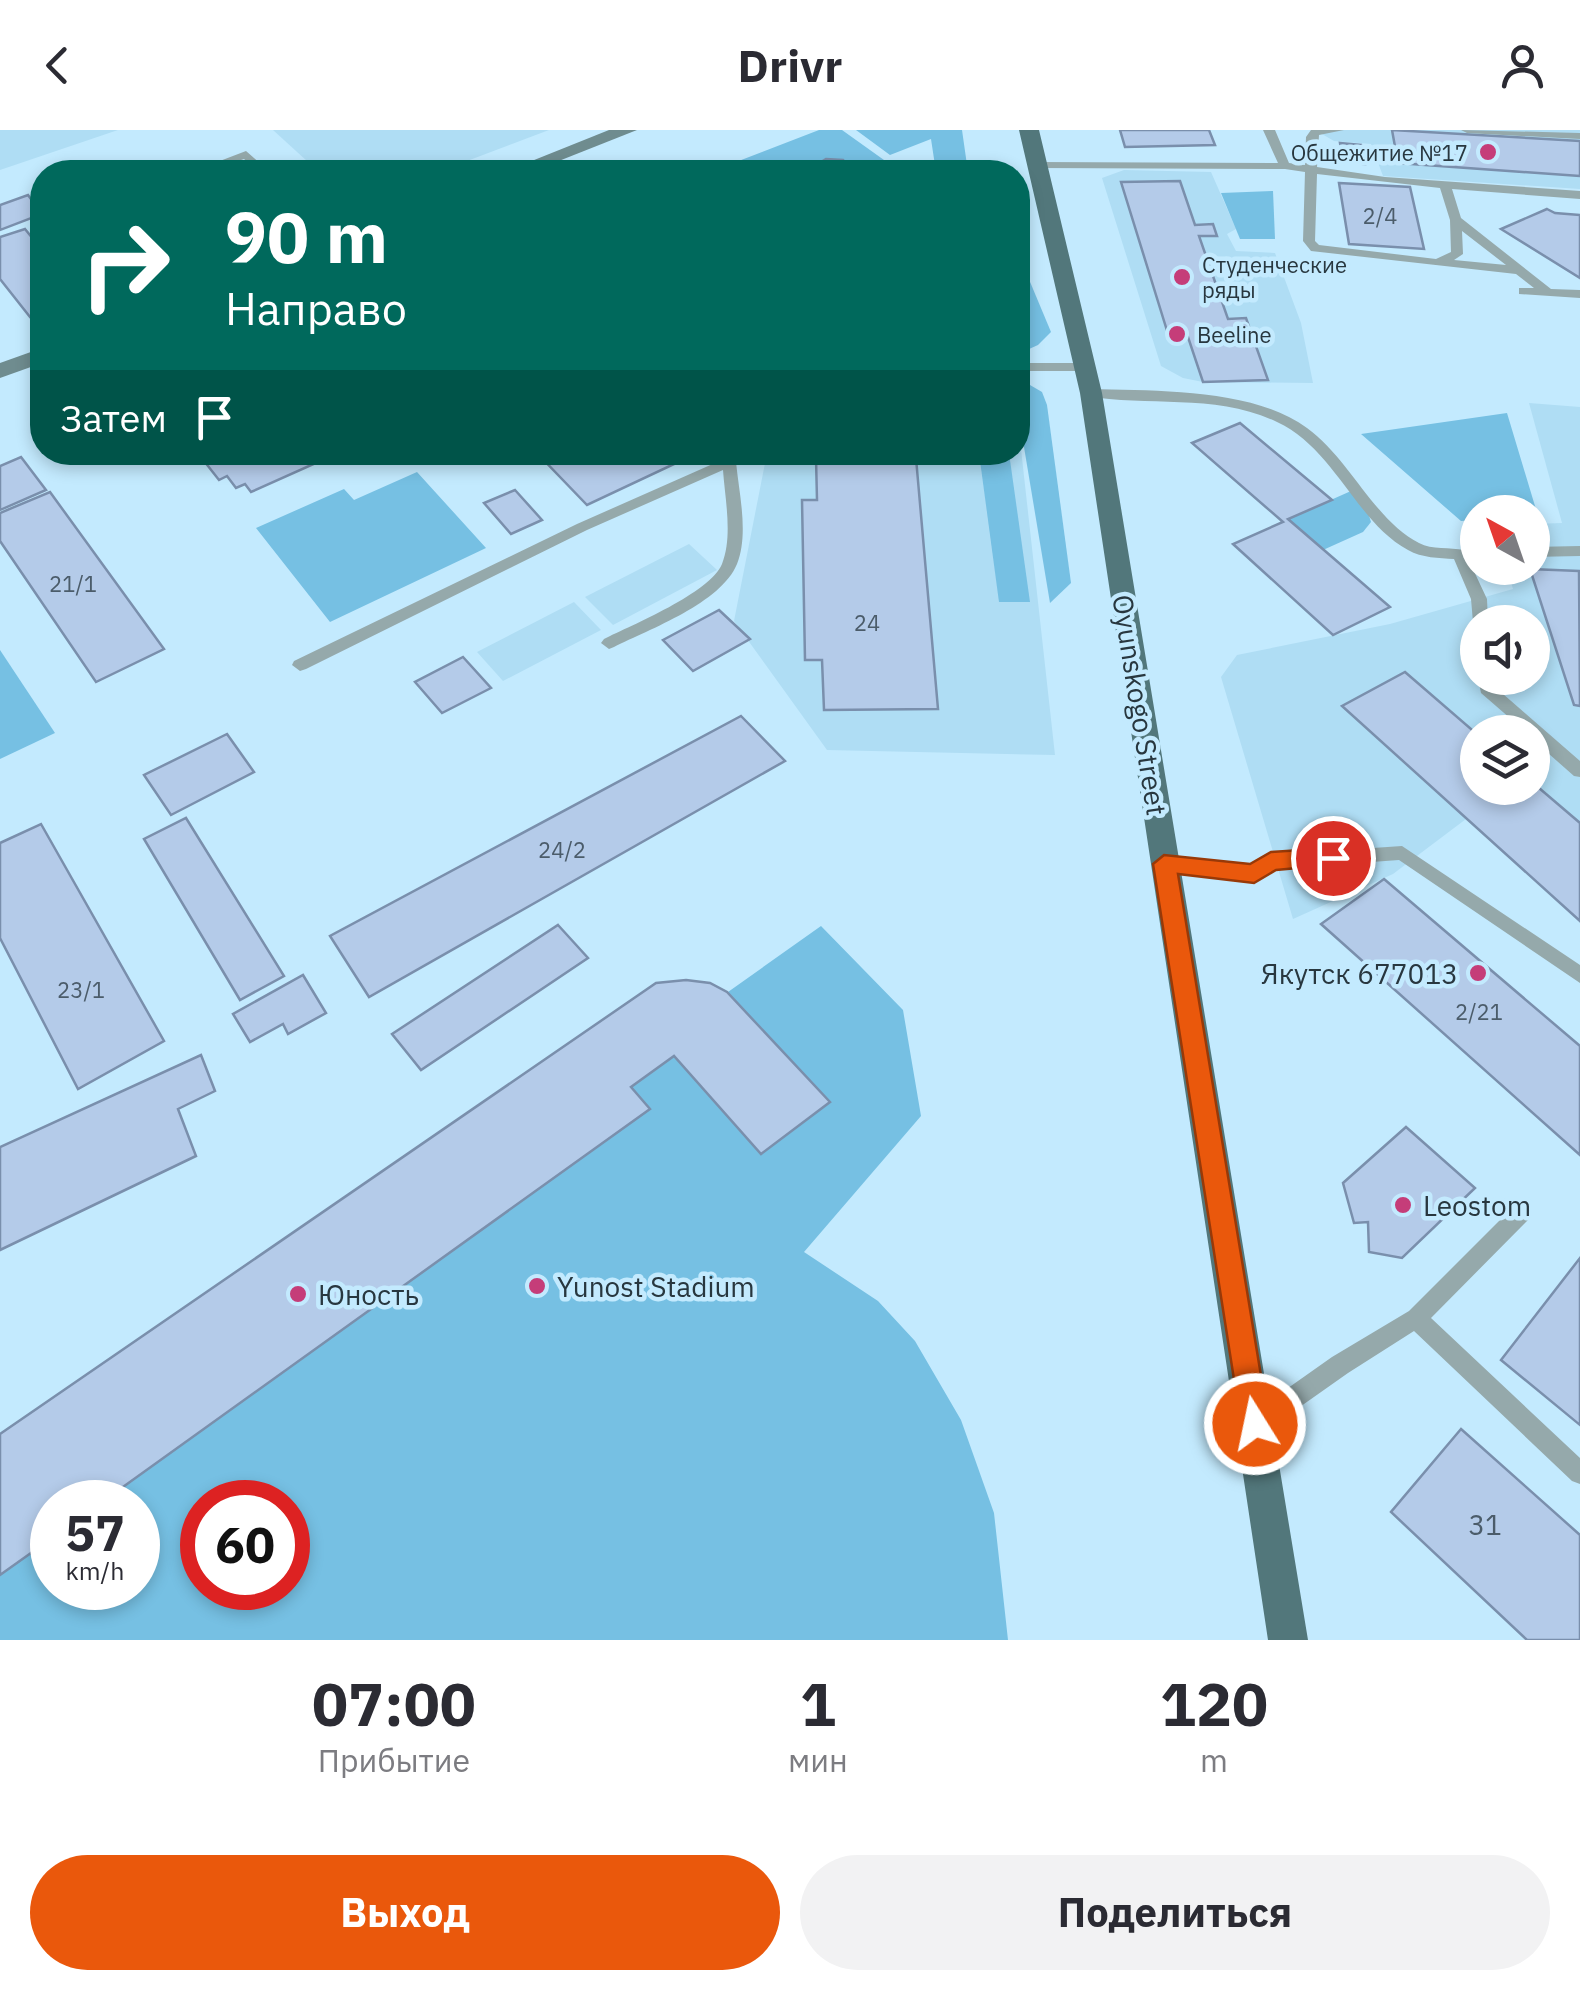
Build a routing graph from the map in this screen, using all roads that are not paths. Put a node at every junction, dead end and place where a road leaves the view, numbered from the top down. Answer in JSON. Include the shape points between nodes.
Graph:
{"nodes":[{"id":1,"x":627,"y":130,"type":"edge"},
{"id":2,"x":1028,"y":130,"type":"edge"},
{"id":3,"x":1269,"y":130,"type":"edge"},
{"id":4,"x":1329,"y":130,"type":"edge"},
{"id":5,"x":1338,"y":130,"type":"edge"},
{"id":6,"x":1467,"y":130,"type":"edge"},
{"id":7,"x":1580,"y":136,"type":"edge"},
{"id":8,"x":230,"y":160,"type":"edge"},
{"id":9,"x":253,"y":160,"type":"edge"},
{"id":10,"x":546,"y":160,"type":"edge"},
{"id":11,"x":1036,"y":165,"type":"junction"},
{"id":12,"x":1285,"y":166,"type":"junction"},
{"id":13,"x":1313,"y":170,"type":"junction"},
{"id":14,"x":1445,"y":185,"type":"junction"},
{"id":15,"x":1580,"y":195,"type":"edge"},
{"id":16,"x":1456,"y":220,"type":"junction"},
{"id":17,"x":1438,"y":263,"type":"junction"},
{"id":18,"x":1519,"y":270,"type":"junction"},
{"id":19,"x":1523,"y":290,"type":"dead end"},
{"id":20,"x":1546,"y":292,"type":"junction"},
{"id":21,"x":1580,"y":294,"type":"edge"},
{"id":22,"x":30,"y":360,"type":"edge"},
{"id":23,"x":1030,"y":369,"type":"edge"},
{"id":24,"x":0,"y":371,"type":"edge"},
{"id":25,"x":1088,"y":380,"type":"junction"},
{"id":26,"x":715,"y":465,"type":"edge"},
{"id":27,"x":732,"y":465,"type":"edge"},
{"id":28,"x":1580,"y":551,"type":"edge"},
{"id":29,"x":1550,"y":552,"type":"edge"},
{"id":30,"x":1459,"y":554,"type":"joint"},
{"id":31,"x":1479,"y":605,"type":"edge"},
{"id":32,"x":609,"y":643,"type":"dead end"},
{"id":33,"x":300,"y":665,"type":"dead end"},
{"id":34,"x":1495,"y":695,"type":"edge"},
{"id":35,"x":1580,"y":771,"type":"edge"},
{"id":36,"x":1164,"y":864,"type":"junction"},
{"id":37,"x":1580,"y":974,"type":"edge"},
{"id":38,"x":1521,"y":1213,"type":"dead end"},
{"id":39,"x":1416,"y":1318,"type":"junction"},
{"id":40,"x":1255,"y":1424,"type":"junction"},
{"id":41,"x":1580,"y":1473,"type":"edge"},
{"id":42,"x":1288,"y":1640,"type":"edge"}],
"edges":[{"from":1,"to":10,"type":"street"},
{"from":2,"to":11,"type":"main road","name":"Oyunskogo Street"},
{"from":3,"to":12,"type":"lane"},
{"from":4,"to":5,"type":"lane"},
{"from":4,"to":13,"type":"lane","via":[[1312,137]]},
{"from":6,"to":7,"type":"lane"},
{"from":8,"to":9,"type":"lane","via":[[246,154]]},
{"from":11,"to":12,"type":"lane"},
{"from":11,"to":25,"type":"main road","name":"Oyunskogo Street"},
{"from":12,"to":13,"type":"lane"},
{"from":13,"to":14,"type":"lane"},
{"from":13,"to":17,"type":"lane","via":[[1309,241],[1315,248]]},
{"from":14,"to":15,"type":"lane"},
{"from":14,"to":16,"type":"lane"},
{"from":16,"to":17,"type":"lane","via":[[1457,254]]},
{"from":16,"to":18,"type":"lane"},
{"from":17,"to":18,"type":"lane"},
{"from":18,"to":20,"type":"lane"},
{"from":19,"to":20,"type":"lane"},
{"from":20,"to":21,"type":"lane"},
{"from":22,"to":24,"type":"street"},
{"from":23,"to":25,"type":"lane"},
{"from":25,"to":30,"type":"lane","via":[[1244,406],[1300,429],[1398,535],[1417,549]]},
{"from":25,"to":36,"type":"main road","name":"Oyunskogo Street"},
{"from":26,"to":33,"type":"lane"},
{"from":27,"to":32,"type":"lane","via":[[730,567],[714,586]]},
{"from":28,"to":29,"type":"lane"},
{"from":30,"to":31,"type":"lane"},
{"from":34,"to":35,"type":"lane"},
{"from":36,"to":37,"type":"lane","via":[[1254,874],[1271,862],[1402,853]]},
{"from":36,"to":40,"type":"main road","name":"Oyunskogo Street"},
{"from":38,"to":39,"type":"lane"},
{"from":39,"to":40,"type":"lane"},
{"from":39,"to":41,"type":"lane"},
{"from":40,"to":42,"type":"main road","name":"Oyunskogo Street"}]}
